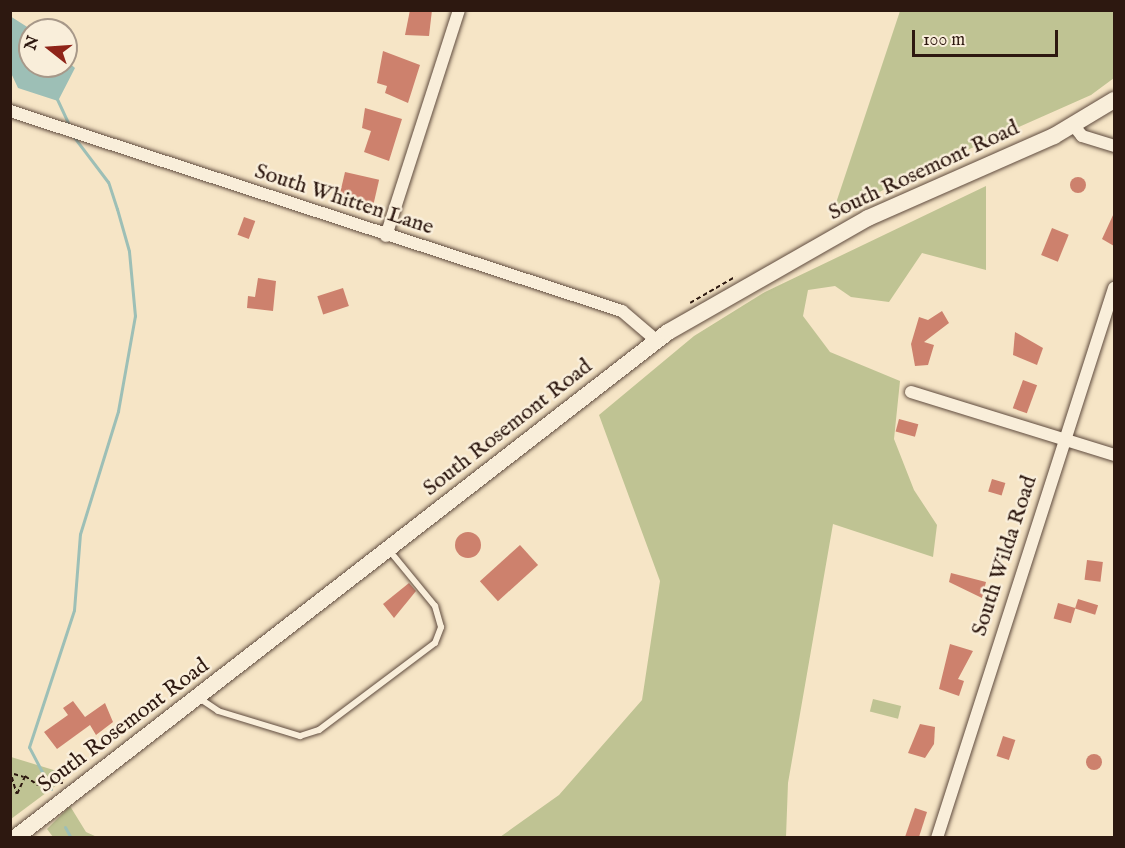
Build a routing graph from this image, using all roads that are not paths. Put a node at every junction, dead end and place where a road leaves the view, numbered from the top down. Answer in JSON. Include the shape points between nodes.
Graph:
{"nodes":[{"id":1,"x":459,"y":10,"type":"edge"},
{"id":2,"x":1114,"y":100,"type":"edge"},
{"id":3,"x":10,"y":111,"type":"edge"},
{"id":4,"x":1074,"y":126,"type":"junction"},
{"id":5,"x":1114,"y":146,"type":"edge"},
{"id":6,"x":386,"y":236,"type":"junction"},
{"id":7,"x":1114,"y":288,"type":"edge"},
{"id":8,"x":656,"y":340,"type":"junction"},
{"id":9,"x":911,"y":392,"type":"dead end"},
{"id":10,"x":1066,"y":439,"type":"junction"},
{"id":11,"x":1114,"y":455,"type":"edge"},
{"id":12,"x":389,"y":550,"type":"junction"},
{"id":13,"x":198,"y":697,"type":"junction"},
{"id":14,"x":15,"y":837,"type":"edge"},
{"id":15,"x":937,"y":837,"type":"edge"}],
"edges":[{"from":1,"to":6,"type":"street"},
{"from":2,"to":4,"type":"main road","name":"South Rosemont Road"},
{"from":3,"to":6,"type":"street","name":"South Whitten Lane"},
{"from":4,"to":5,"type":"street","via":[[1082,136]]},
{"from":4,"to":8,"type":"main road","name":"South Rosemont Road","via":[[868,218]]},
{"from":6,"to":8,"type":"street","name":"South Whitten Lane","via":[[622,311]]},
{"from":7,"to":10,"type":"street","name":"South Wilda Road"},
{"from":8,"to":12,"type":"main road","name":"South Rosemont Road"},
{"from":9,"to":10,"type":"street"},
{"from":10,"to":11,"type":"street"},
{"from":10,"to":15,"type":"street","name":"South Wilda Road"},
{"from":12,"to":13,"type":"main road","name":"South Rosemont Road"},
{"from":12,"to":13,"type":"lane","via":[[435,606],[441,627],[426,649],[319,730],[300,736],[218,711]]},
{"from":13,"to":14,"type":"main road","name":"South Rosemont Road"}]}
